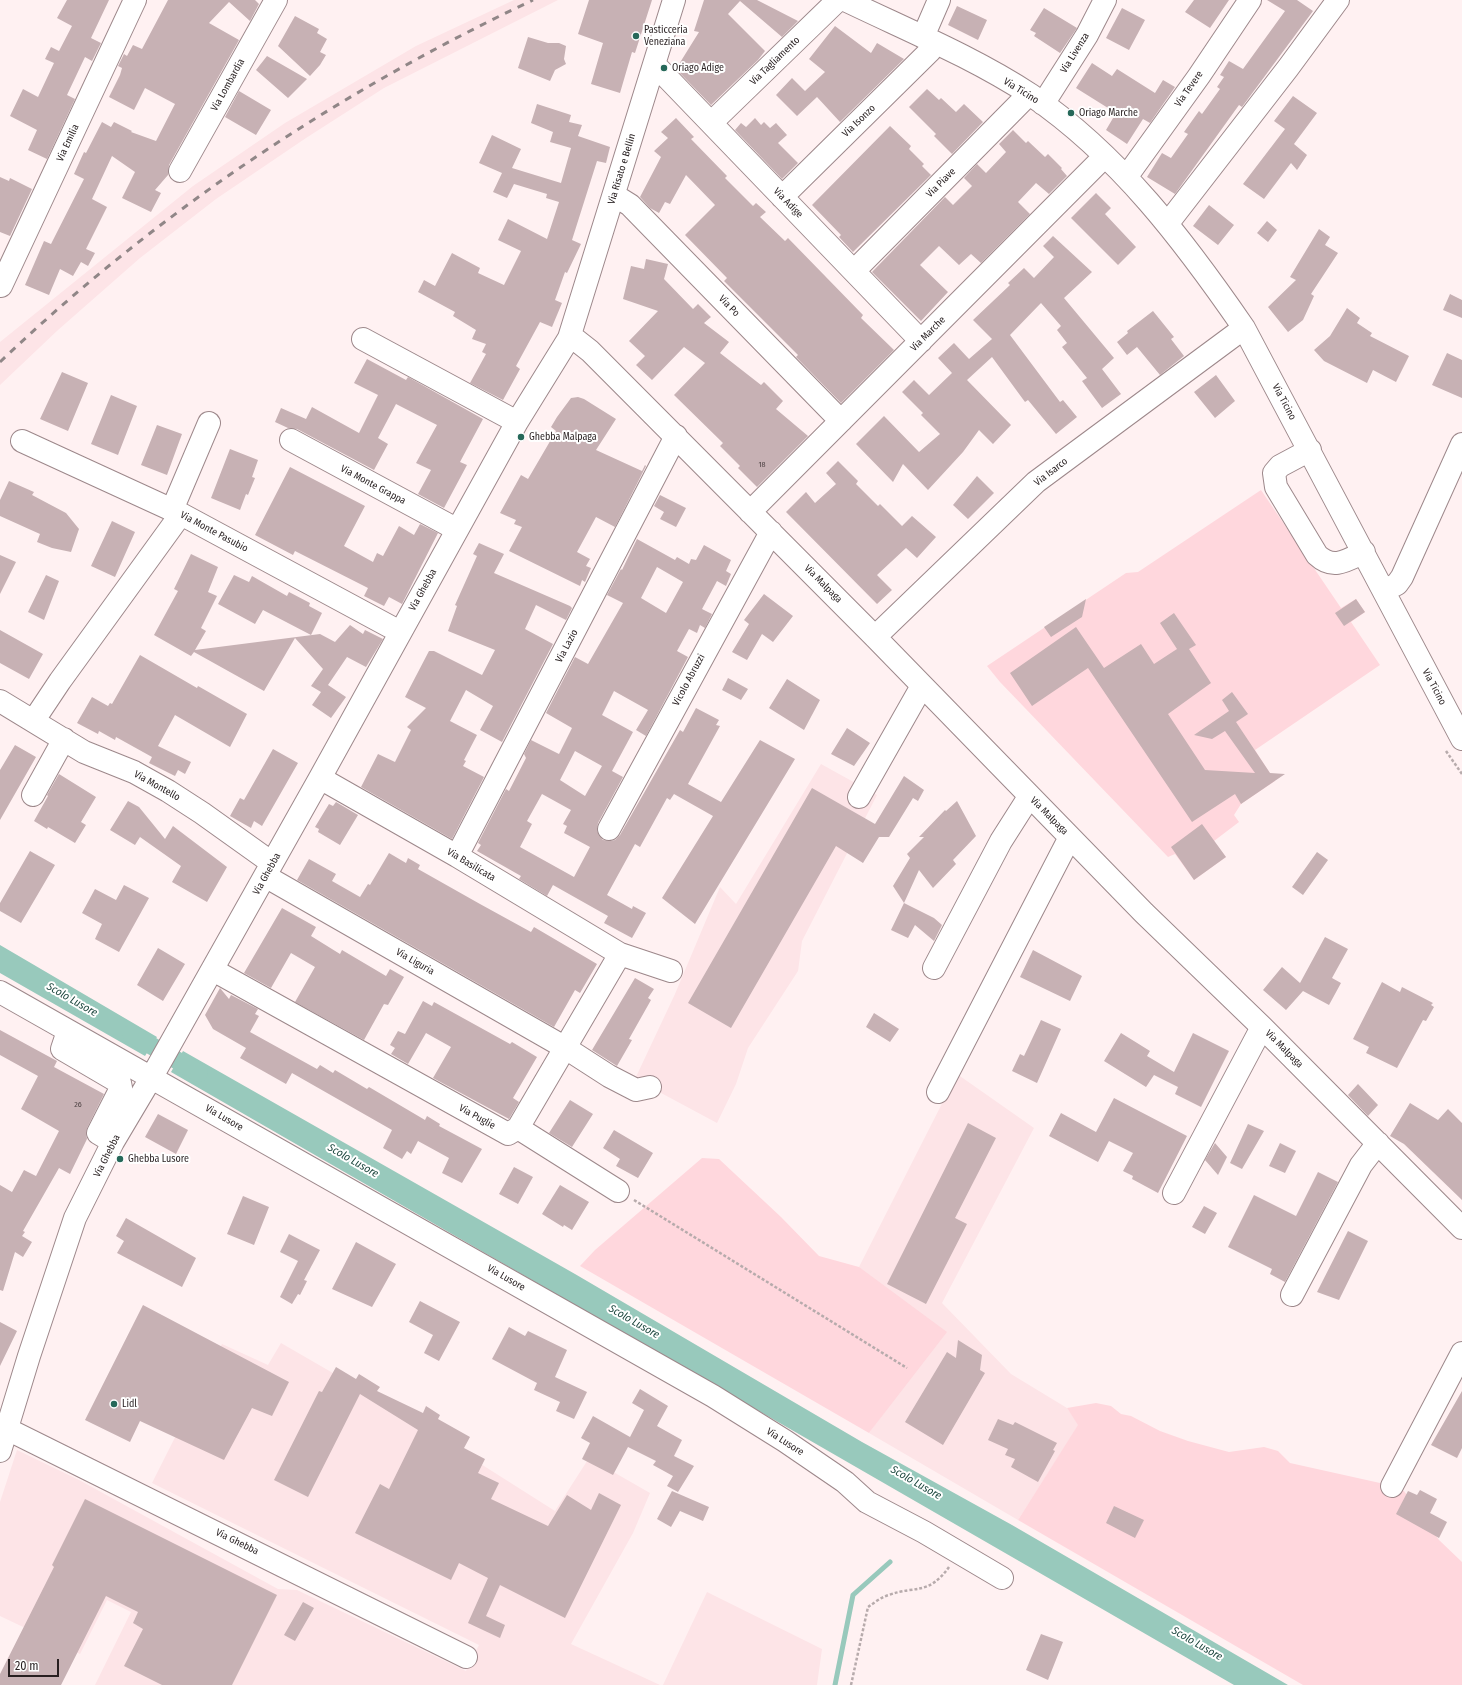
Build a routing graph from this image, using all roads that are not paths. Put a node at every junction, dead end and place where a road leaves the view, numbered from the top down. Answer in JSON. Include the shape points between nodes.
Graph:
{"nodes":[{"id":1,"x":135,"y":0,"type":"edge"},
{"id":2,"x":276,"y":0,"type":"edge"},
{"id":3,"x":674,"y":0,"type":"edge"},
{"id":4,"x":838,"y":0,"type":"edge"},
{"id":5,"x":845,"y":0,"type":"edge"},
{"id":6,"x":939,"y":0,"type":"edge"},
{"id":7,"x":1106,"y":0,"type":"edge"},
{"id":8,"x":1250,"y":0,"type":"edge"},
{"id":9,"x":1338,"y":0,"type":"edge"},
{"id":10,"x":929,"y":40,"type":"junction"},
{"id":11,"x":655,"y":65,"type":"junction"},
{"id":12,"x":1036,"y":99,"type":"junction"},
{"id":13,"x":712,"y":122,"type":"junction"},
{"id":14,"x":1106,"y":156,"type":"junction"},
{"id":15,"x":180,"y":171,"type":"dead end"},
{"id":16,"x":1127,"y":176,"type":"junction"},
{"id":17,"x":614,"y":195,"type":"junction"},
{"id":18,"x":782,"y":197,"type":"junction"},
{"id":19,"x":1168,"y":223,"type":"junction"},
{"id":20,"x":854,"y":271,"type":"junction"},
{"id":21,"x":1,"y":286,"type":"dead end"},
{"id":22,"x":1244,"y":328,"type":"junction"},
{"id":23,"x":569,"y":338,"type":"junction"},
{"id":24,"x":363,"y":339,"type":"dead end"},
{"id":25,"x":921,"y":341,"type":"junction"},
{"id":26,"x":841,"y":421,"type":"junction"},
{"id":27,"x":517,"y":422,"type":"junction"},
{"id":28,"x":209,"y":423,"type":"dead end"},
{"id":29,"x":676,"y":436,"type":"junction"},
{"id":30,"x":291,"y":440,"type":"dead end"},
{"id":31,"x":22,"y":441,"type":"dead end"},
{"id":32,"x":1462,"y":444,"type":"edge"},
{"id":33,"x":1310,"y":450,"type":"junction"},
{"id":34,"x":177,"y":512,"type":"junction"},
{"id":35,"x":750,"y":512,"type":"junction"},
{"id":36,"x":456,"y":529,"type":"junction"},
{"id":37,"x":771,"y":532,"type":"junction"},
{"id":38,"x":1364,"y":552,"type":"junction"},
{"id":39,"x":1384,"y":591,"type":"junction"},
{"id":40,"x":400,"y":632,"type":"junction"},
{"id":41,"x":875,"y":637,"type":"junction"},
{"id":42,"x":922,"y":686,"type":"junction"},
{"id":43,"x":0,"y":701,"type":"edge"},
{"id":44,"x":34,"y":720,"type":"junction"},
{"id":45,"x":64,"y":739,"type":"junction"},
{"id":46,"x":1462,"y":739,"type":"edge"},
{"id":47,"x":320,"y":778,"type":"junction"},
{"id":48,"x":33,"y":795,"type":"dead end"},
{"id":49,"x":859,"y":797,"type":"dead end"},
{"id":50,"x":1029,"y":797,"type":"junction"},
{"id":51,"x":609,"y":829,"type":"dead end"},
{"id":52,"x":1070,"y":837,"type":"junction"},
{"id":53,"x":457,"y":856,"type":"junction"},
{"id":54,"x":269,"y":870,"type":"junction"},
{"id":55,"x":620,"y":954,"type":"junction"},
{"id":56,"x":934,"y":968,"type":"dead end"},
{"id":57,"x":213,"y":970,"type":"junction"},
{"id":58,"x":671,"y":971,"type":"dead end"},
{"id":59,"x":0,"y":992,"type":"edge"},
{"id":60,"x":1262,"y":1027,"type":"junction"},
{"id":61,"x":68,"y":1031,"type":"junction"},
{"id":62,"x":564,"y":1047,"type":"junction"},
{"id":63,"x":153,"y":1075,"type":"junction"},
{"id":64,"x":650,"y":1087,"type":"dead end"},
{"id":65,"x":938,"y":1092,"type":"dead end"},
{"id":66,"x":518,"y":1128,"type":"junction"},
{"id":67,"x":113,"y":1142,"type":"junction"},
{"id":68,"x":1378,"y":1143,"type":"junction"},
{"id":69,"x":618,"y":1191,"type":"road end"},
{"id":70,"x":1174,"y":1192,"type":"dead end"},
{"id":71,"x":1462,"y":1228,"type":"edge"},
{"id":72,"x":1292,"y":1295,"type":"dead end"},
{"id":73,"x":1462,"y":1353,"type":"edge"},
{"id":74,"x":7,"y":1429,"type":"junction"},
{"id":75,"x":0,"y":1451,"type":"edge"},
{"id":76,"x":1392,"y":1486,"type":"dead end"},
{"id":77,"x":1002,"y":1578,"type":"dead end"},
{"id":78,"x":466,"y":1657,"type":"dead end"}],
"edges":[{"from":1,"to":21,"type":"street","name":"Via Emilia"},
{"from":2,"to":15,"type":"street","name":"Via Lombardia"},
{"from":3,"to":11,"type":"street","name":"Via Risato e Bellin"},
{"from":4,"to":13,"type":"street","name":"Via Tagliamento"},
{"from":5,"to":10,"type":"street","name":"Via Ticino"},
{"from":6,"to":10,"type":"street","name":"Via Isonzo"},
{"from":7,"to":12,"type":"street","name":"Via Livenza","via":[[1087,35]]},
{"from":8,"to":16,"type":"street","name":"Via Tevere"},
{"from":9,"to":19,"type":"street"},
{"from":10,"to":12,"type":"street","name":"Via Ticino"},
{"from":10,"to":18,"type":"street","name":"Via Isonzo","via":[[930,51]]},
{"from":11,"to":13,"type":"street","name":"Via Adige"},
{"from":11,"to":17,"type":"street","name":"Via Risato e Bellin"},
{"from":12,"to":14,"type":"street","name":"Via Ticino"},
{"from":12,"to":20,"type":"street","name":"Via Piave"},
{"from":13,"to":18,"type":"street","name":"Via Adige"},
{"from":14,"to":16,"type":"street","name":"Via Ticino"},
{"from":14,"to":25,"type":"street","name":"Via Marche"},
{"from":16,"to":19,"type":"street","name":"Via Ticino"},
{"from":17,"to":23,"type":"street","name":"Via Risato e Bellin"},
{"from":17,"to":26,"type":"street","name":"Via Po","via":[[630,205]]},
{"from":18,"to":20,"type":"street","name":"Via Adige"},
{"from":19,"to":22,"type":"street","name":"Via Ticino"},
{"from":20,"to":25,"type":"street","name":"Via Adige"},
{"from":22,"to":33,"type":"street","name":"Via Ticino"},
{"from":22,"to":41,"type":"street","name":"Via Isarco","via":[[1036,482]]},
{"from":23,"to":27,"type":"street","name":"Via Ghebba"},
{"from":23,"to":29,"type":"street","name":"Via Malpaga","via":[[590,351]]},
{"from":24,"to":27,"type":"street"},
{"from":25,"to":26,"type":"street","name":"Via Marche"},
{"from":26,"to":35,"type":"street","name":"Via Marche"},
{"from":27,"to":36,"type":"street","name":"Via Ghebba"},
{"from":28,"to":34,"type":"street"},
{"from":29,"to":35,"type":"street","name":"Via Malpaga"},
{"from":29,"to":53,"type":"street","name":"Via Lazio"},
{"from":30,"to":36,"type":"street","name":"Via Monte Grappa"},
{"from":31,"to":34,"type":"street","name":"Via Monte Pasubio"},
{"from":32,"to":39,"type":"street","via":[[1402,577],[1397,584]]},
{"from":33,"to":38,"type":"street","name":"Via Ticino"},
{"from":33,"to":38,"type":"street","via":[[1280,466],[1274,473],[1276,487],[1317,554],[1324,561],[1343,562]]},
{"from":34,"to":40,"type":"street","name":"Via Monte Pasubio"},
{"from":34,"to":44,"type":"street"},
{"from":35,"to":37,"type":"street","name":"Via Malpaga"},
{"from":36,"to":40,"type":"street","name":"Via Ghebba"},
{"from":37,"to":41,"type":"street","name":"Via Malpaga"},
{"from":37,"to":51,"type":"street","name":"Vicolo Abruzzi"},
{"from":38,"to":39,"type":"street","name":"Via Ticino"},
{"from":39,"to":46,"type":"street","name":"Via Ticino"},
{"from":40,"to":47,"type":"street","name":"Via Ghebba"},
{"from":41,"to":42,"type":"street","name":"Via Malpaga"},
{"from":42,"to":49,"type":"street"},
{"from":42,"to":50,"type":"street","name":"Via Malpaga"},
{"from":43,"to":44,"type":"street","name":"Via Montello"},
{"from":44,"to":45,"type":"street","name":"Via Montello"},
{"from":45,"to":48,"type":"street"},
{"from":45,"to":54,"type":"street","name":"Via Montello","via":[[84,752],[134,772],[168,791],[202,813]]},
{"from":47,"to":53,"type":"street","name":"Via Basilicata"},
{"from":47,"to":54,"type":"street","name":"Via Ghebba"},
{"from":50,"to":52,"type":"street","name":"Via Malpaga"},
{"from":50,"to":56,"type":"street","via":[[1001,841]]},
{"from":52,"to":60,"type":"street","name":"Via Malpaga"},
{"from":52,"to":65,"type":"street","name":"Via Malpaga"},
{"from":53,"to":55,"type":"street","name":"Via Basilicata"},
{"from":54,"to":57,"type":"street","name":"Via Ghebba"},
{"from":54,"to":62,"type":"street","name":"Via Liguria"},
{"from":55,"to":58,"type":"street"},
{"from":55,"to":62,"type":"street"},
{"from":57,"to":63,"type":"street","name":"Via Ghebba"},
{"from":57,"to":66,"type":"street","name":"Via Puglie","via":[[508,1134]]},
{"from":59,"to":61,"type":"street","name":"Via Lusore"},
{"from":60,"to":68,"type":"street","name":"Via Malpaga"},
{"from":60,"to":70,"type":"street"},
{"from":61,"to":63,"type":"street","name":"Via Lusore"},
{"from":61,"to":67,"type":"street","via":[[62,1049],[120,1083],[121,1088],[98,1133]]},
{"from":62,"to":64,"type":"street","name":"Via Liguria","via":[[636,1090]]},
{"from":62,"to":66,"type":"street"},
{"from":63,"to":67,"type":"street","name":"Via Ghebba"},
{"from":63,"to":77,"type":"street","name":"Via Lusore","via":[[713,1396],[845,1482],[867,1502]]},
{"from":66,"to":69,"type":"street"},
{"from":67,"to":74,"type":"street","name":"Via Ghebba","via":[[75,1218]]},
{"from":68,"to":71,"type":"street","name":"Via Malpaga"},
{"from":68,"to":72,"type":"street","via":[[1361,1165]]},
{"from":73,"to":76,"type":"street"},
{"from":74,"to":75,"type":"street","name":"Via Ghebba"},
{"from":74,"to":78,"type":"street","name":"Via Ghebba"}]}
